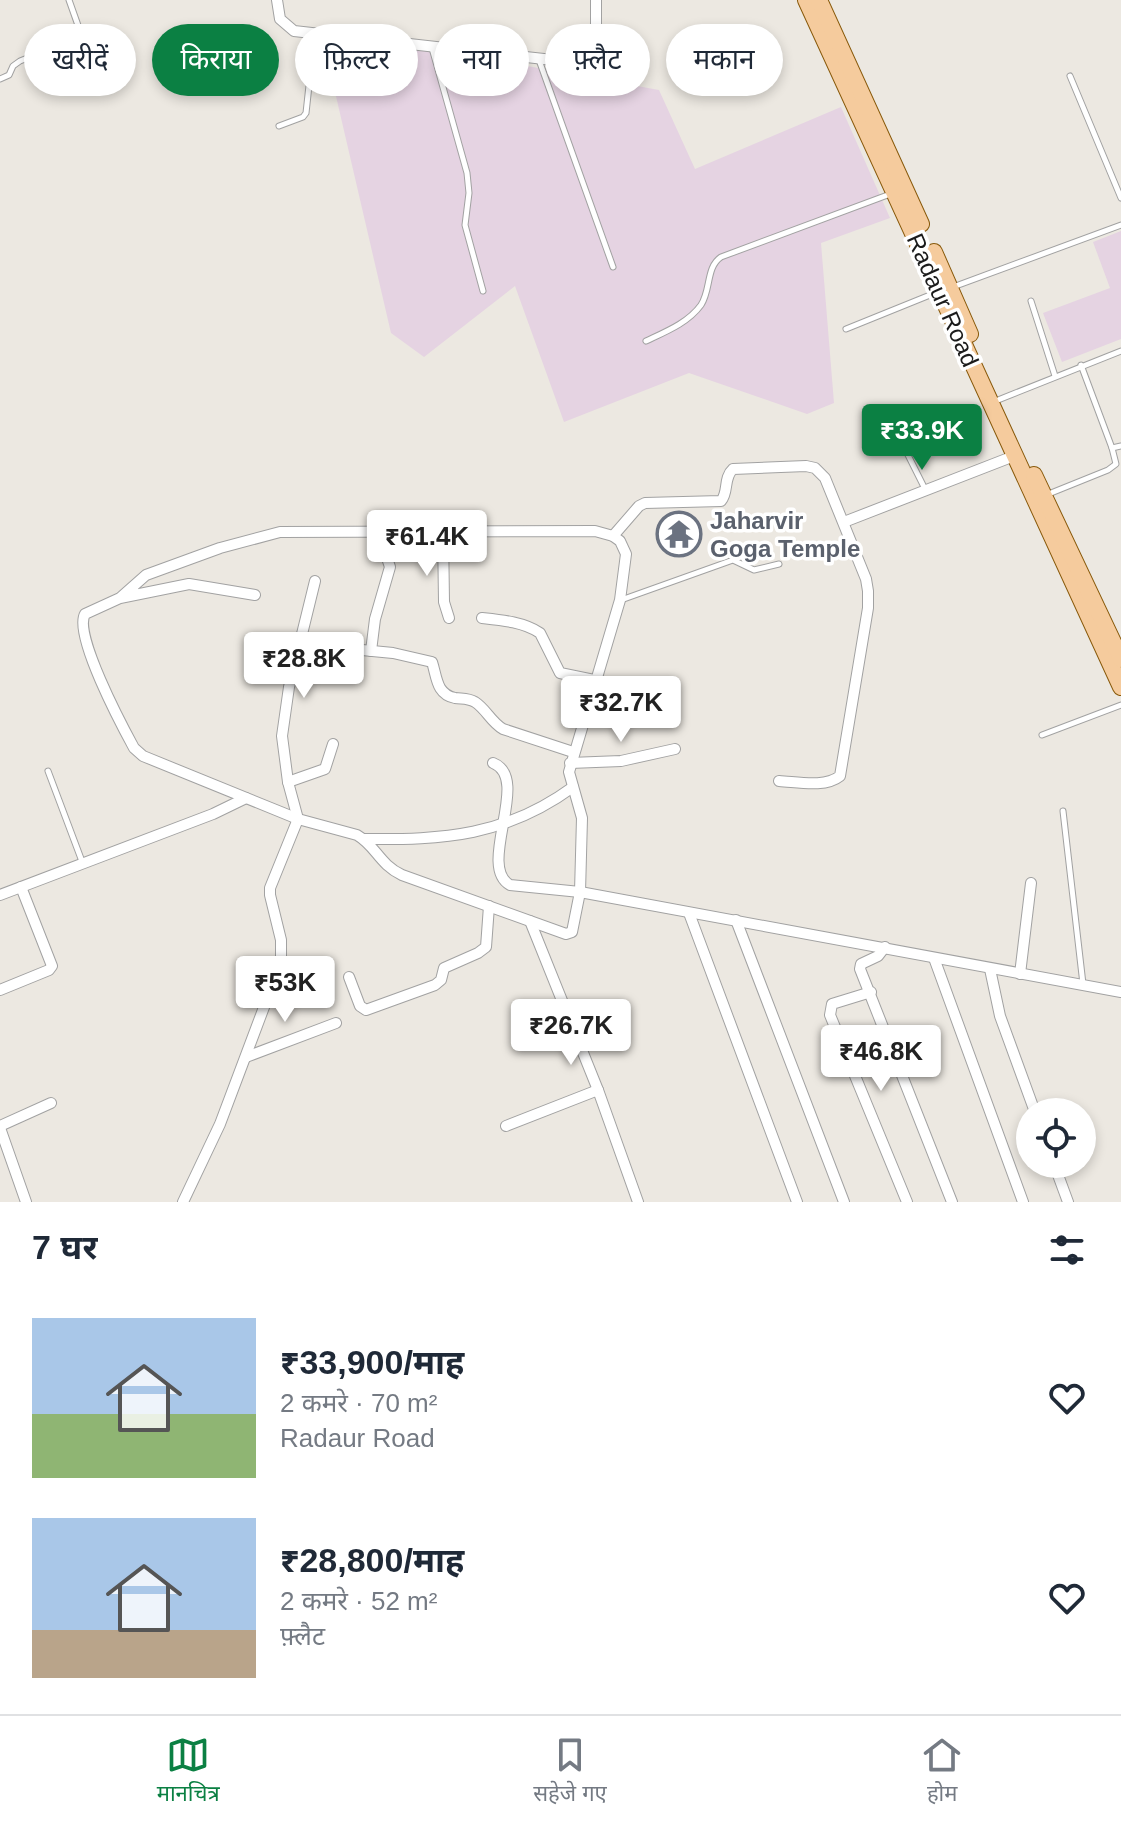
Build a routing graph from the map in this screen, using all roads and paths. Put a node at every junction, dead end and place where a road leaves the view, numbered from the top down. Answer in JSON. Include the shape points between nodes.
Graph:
{"nodes":[{"id":1,"x":69,"y":0,"type":"edge"},
{"id":2,"x":277,"y":0,"type":"edge"},
{"id":3,"x":596,"y":0,"type":"edge"},
{"id":4,"x":806,"y":0,"type":"edge"},
{"id":5,"x":819,"y":0,"type":"edge"},
{"id":6,"x":295,"y":30,"type":"edge"},
{"id":7,"x":418,"y":46,"type":"edge"},
{"id":8,"x":432,"y":48,"type":"junction"},
{"id":9,"x":539,"y":60,"type":"junction"},
{"id":10,"x":1070,"y":76,"type":"dead end"},
{"id":11,"x":0,"y":79,"type":"edge"},
{"id":12,"x":308,"y":96,"type":"edge"},
{"id":13,"x":279,"y":126,"type":"dead end"},
{"id":14,"x":894,"y":193,"type":"junction"},
{"id":15,"x":1121,"y":198,"type":"edge"},
{"id":16,"x":1121,"y":225,"type":"edge"},
{"id":17,"x":613,"y":267,"type":"dead end"},
{"id":18,"x":945,"y":290,"type":"junction"},
{"id":19,"x":483,"y":291,"type":"dead end"},
{"id":20,"x":1031,"y":301,"type":"dead end"},
{"id":21,"x":846,"y":329,"type":"dead end"},
{"id":22,"x":646,"y":341,"type":"dead end"},
{"id":23,"x":1121,"y":351,"type":"edge"},
{"id":24,"x":1081,"y":365,"type":"junction"},
{"id":25,"x":1055,"y":376,"type":"junction"},
{"id":26,"x":998,"y":400,"type":"junction"},
{"id":27,"x":890,"y":419,"type":"dead end"},
{"id":28,"x":1121,"y":446,"type":"edge"},
{"id":29,"x":1112,"y":448,"type":"junction"},
{"id":30,"x":1014,"y":456,"type":"junction"},
{"id":31,"x":925,"y":489,"type":"junction"},
{"id":32,"x":1045,"y":495,"type":"junction"},
{"id":33,"x":844,"y":522,"type":"junction"},
{"id":34,"x":378,"y":531,"type":"junction"},
{"id":35,"x":443,"y":532,"type":"junction"},
{"id":36,"x":613,"y":536,"type":"junction"},
{"id":37,"x":779,"y":564,"type":"dead end"},
{"id":38,"x":315,"y":581,"type":"dead end"},
{"id":39,"x":255,"y":595,"type":"dead end"},
{"id":40,"x":120,"y":598,"type":"junction"},
{"id":41,"x":620,"y":600,"type":"junction"},
{"id":42,"x":449,"y":618,"type":"dead end"},
{"id":43,"x":482,"y":618,"type":"dead end"},
{"id":44,"x":300,"y":644,"type":"junction"},
{"id":45,"x":371,"y":651,"type":"junction"},
{"id":46,"x":1121,"y":659,"type":"edge"},
{"id":47,"x":594,"y":680,"type":"junction"},
{"id":48,"x":1121,"y":687,"type":"edge"},
{"id":49,"x":1121,"y":705,"type":"edge"},
{"id":50,"x":1042,"y":735,"type":"dead end"},
{"id":51,"x":333,"y":744,"type":"dead end"},
{"id":52,"x":675,"y":749,"type":"dead end"},
{"id":53,"x":572,"y":758,"type":"junction"},
{"id":54,"x":493,"y":763,"type":"dead end"},
{"id":55,"x":48,"y":771,"type":"dead end"},
{"id":56,"x":779,"y":781,"type":"dead end"},
{"id":57,"x":288,"y":782,"type":"junction"},
{"id":58,"x":573,"y":787,"type":"junction"},
{"id":59,"x":246,"y":798,"type":"junction"},
{"id":60,"x":1063,"y":811,"type":"dead end"},
{"id":61,"x":298,"y":819,"type":"junction"},
{"id":62,"x":504,"y":826,"type":"junction"},
{"id":63,"x":364,"y":839,"type":"junction"},
{"id":64,"x":83,"y":864,"type":"junction"},
{"id":65,"x":1031,"y":883,"type":"dead end"},
{"id":66,"x":21,"y":887,"type":"junction"},
{"id":67,"x":580,"y":892,"type":"junction"},
{"id":68,"x":0,"y":895,"type":"edge"},
{"id":69,"x":489,"y":906,"type":"junction"},
{"id":70,"x":689,"y":913,"type":"junction"},
{"id":71,"x":736,"y":920,"type":"junction"},
{"id":72,"x":530,"y":921,"type":"junction"},
{"id":73,"x":885,"y":947,"type":"junction"},
{"id":74,"x":934,"y":958,"type":"junction"},
{"id":75,"x":990,"y":969,"type":"junction"},
{"id":76,"x":1020,"y":974,"type":"junction"},
{"id":77,"x":349,"y":977,"type":"dead end"},
{"id":78,"x":1083,"y":985,"type":"junction"},
{"id":79,"x":0,"y":990,"type":"edge"},
{"id":80,"x":871,"y":992,"type":"junction"},
{"id":81,"x":1121,"y":992,"type":"edge"},
{"id":82,"x":336,"y":1023,"type":"dead end"},
{"id":83,"x":246,"y":1057,"type":"junction"},
{"id":84,"x":598,"y":1090,"type":"junction"},
{"id":85,"x":1030,"y":1098,"type":"edge"},
{"id":86,"x":51,"y":1103,"type":"dead end"},
{"id":87,"x":506,"y":1126,"type":"dead end"},
{"id":88,"x":0,"y":1127,"type":"edge"},
{"id":89,"x":1059,"y":1178,"type":"edge"},
{"id":90,"x":26,"y":1202,"type":"edge"},
{"id":91,"x":183,"y":1202,"type":"edge"},
{"id":92,"x":638,"y":1202,"type":"edge"},
{"id":93,"x":797,"y":1202,"type":"edge"},
{"id":94,"x":844,"y":1202,"type":"edge"},
{"id":95,"x":907,"y":1202,"type":"edge"},
{"id":96,"x":952,"y":1202,"type":"edge"},
{"id":97,"x":1023,"y":1202,"type":"edge"},
{"id":98,"x":1068,"y":1202,"type":"edge"}],
"edges":[{"from":1,"to":11,"type":"lane","via":[[80,31],[77,38],[20,61]]},
{"from":2,"to":6,"type":"street","via":[[280,19]]},
{"from":3,"to":9,"type":"street","via":[[593,59]]},
{"from":4,"to":14,"type":"main road","name":"Radaur Road"},
{"from":5,"to":18,"type":"main road","name":"Radaur Road"},
{"from":7,"to":8,"type":"street"},
{"from":8,"to":9,"type":"street"},
{"from":8,"to":19,"type":"lane","via":[[467,173],[465,225]]},
{"from":9,"to":17,"type":"lane"},
{"from":10,"to":15,"type":"lane"},
{"from":12,"to":13,"type":"lane","via":[[303,117]]},
{"from":14,"to":18,"type":"main road","name":"Radaur Road"},
{"from":14,"to":22,"type":"lane","via":[[721,257],[712,267],[699,308]]},
{"from":16,"to":18,"type":"lane"},
{"from":18,"to":21,"type":"lane"},
{"from":18,"to":26,"type":"main road","name":"Radaur Road"},
{"from":18,"to":30,"type":"main road","name":"Radaur Road"},
{"from":20,"to":25,"type":"lane"},
{"from":23,"to":24,"type":"lane"},
{"from":24,"to":25,"type":"lane"},
{"from":24,"to":29,"type":"lane"},
{"from":25,"to":26,"type":"lane"},
{"from":26,"to":32,"type":"main road","name":"Radaur Road"},
{"from":27,"to":31,"type":"lane"},
{"from":28,"to":29,"type":"lane"},
{"from":29,"to":32,"type":"lane","via":[[1114,466]]},
{"from":30,"to":31,"type":"street"},
{"from":30,"to":48,"type":"main road","name":"Radaur Road"},
{"from":31,"to":33,"type":"street"},
{"from":32,"to":46,"type":"main road","name":"Radaur Road"},
{"from":33,"to":36,"type":"street","via":[[825,478],[815,468],[737,468],[729,472],[721,501],[645,503]]},
{"from":33,"to":56,"type":"street","via":[[866,579],[868,608],[842,771],[837,779],[823,783]]},
{"from":34,"to":35,"type":"street"},
{"from":34,"to":40,"type":"street","via":[[258,536],[146,575]]},
{"from":34,"to":45,"type":"street","via":[[390,567]]},
{"from":35,"to":36,"type":"street","via":[[595,531]]},
{"from":35,"to":42,"type":"street"},
{"from":36,"to":41,"type":"street","via":[[626,554]]},
{"from":37,"to":41,"type":"lane","via":[[754,570],[733,560]]},
{"from":38,"to":44,"type":"street"},
{"from":39,"to":40,"type":"street","via":[[189,584]]},
{"from":40,"to":59,"type":"street","via":[[89,612],[82,624],[96,670],[134,748]]},
{"from":41,"to":47,"type":"street"},
{"from":43,"to":47,"type":"street","via":[[536,630],[560,673]]},
{"from":44,"to":45,"type":"street"},
{"from":44,"to":57,"type":"street","via":[[282,736]]},
{"from":45,"to":53,"type":"street","via":[[432,662],[435,680],[445,693],[476,703],[495,725]]},
{"from":47,"to":53,"type":"street"},
{"from":49,"to":50,"type":"lane"},
{"from":51,"to":57,"type":"street","via":[[325,769]]},
{"from":52,"to":53,"type":"street","via":[[621,761]]},
{"from":53,"to":58,"type":"street"},
{"from":54,"to":62,"type":"street","via":[[506,774]]},
{"from":55,"to":64,"type":"lane"},
{"from":57,"to":61,"type":"street"},
{"from":58,"to":62,"type":"street"},
{"from":58,"to":67,"type":"street","via":[[582,818]]},
{"from":59,"to":61,"type":"street"},
{"from":59,"to":64,"type":"street"},
{"from":60,"to":78,"type":"lane"},
{"from":61,"to":63,"type":"street"},
{"from":61,"to":83,"type":"street","via":[[270,888],[281,962]]},
{"from":62,"to":63,"type":"street","via":[[421,840]]},
{"from":62,"to":67,"type":"street","via":[[497,863],[501,879],[510,885]]},
{"from":63,"to":69,"type":"street","via":[[389,869]]},
{"from":64,"to":66,"type":"street"},
{"from":65,"to":76,"type":"street"},
{"from":66,"to":68,"type":"street"},
{"from":66,"to":79,"type":"street","via":[[52,966]]},
{"from":67,"to":70,"type":"street"},
{"from":67,"to":72,"type":"street","via":[[575,928],[569,934]]},
{"from":69,"to":72,"type":"street"},
{"from":69,"to":77,"type":"street","via":[[486,947],[444,968],[435,985],[366,1010]]},
{"from":70,"to":71,"type":"street"},
{"from":70,"to":93,"type":"street"},
{"from":71,"to":73,"type":"street"},
{"from":71,"to":94,"type":"street"},
{"from":72,"to":84,"type":"street"},
{"from":73,"to":74,"type":"street"},
{"from":73,"to":80,"type":"street","via":[[861,964]]},
{"from":74,"to":75,"type":"street"},
{"from":74,"to":97,"type":"street"},
{"from":75,"to":76,"type":"street"},
{"from":75,"to":85,"type":"street","via":[[1000,1016]]},
{"from":76,"to":78,"type":"street"},
{"from":78,"to":81,"type":"street"},
{"from":80,"to":95,"type":"street","via":[[832,1004],[830,1015]]},
{"from":80,"to":96,"type":"street"},
{"from":82,"to":83,"type":"street"},
{"from":83,"to":91,"type":"street"},
{"from":84,"to":87,"type":"street"},
{"from":84,"to":92,"type":"street"},
{"from":86,"to":88,"type":"street"},
{"from":88,"to":90,"type":"street"},
{"from":89,"to":98,"type":"street"}]}
